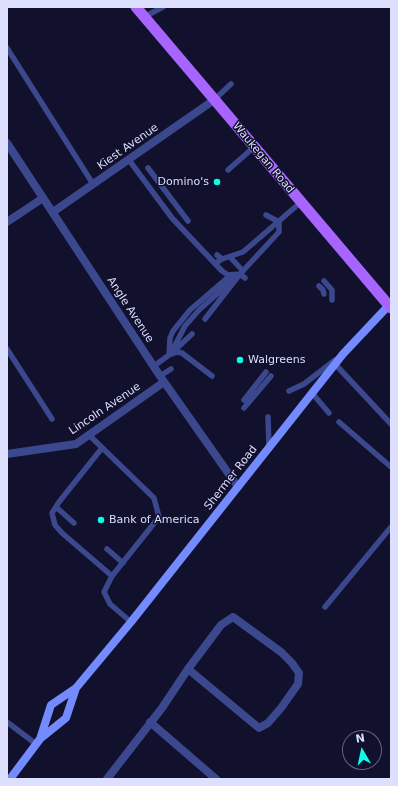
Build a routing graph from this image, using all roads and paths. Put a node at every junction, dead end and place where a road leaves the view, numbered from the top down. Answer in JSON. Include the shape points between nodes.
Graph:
{"nodes":[{"id":1,"x":136,"y":7,"type":"edge"},
{"id":2,"x":162,"y":7,"type":"edge"},
{"id":3,"x":144,"y":17,"type":"junction"},
{"id":4,"x":7,"y":48,"type":"edge"},
{"id":5,"x":231,"y":84,"type":"dead end"},
{"id":6,"x":214,"y":100,"type":"junction"},
{"id":7,"x":7,"y":143,"type":"edge"},
{"id":8,"x":254,"y":147,"type":"junction"},
{"id":9,"x":129,"y":160,"type":"junction"},
{"id":10,"x":148,"y":168,"type":"dead end"},
{"id":11,"x":228,"y":170,"type":"dead end"},
{"id":12,"x":94,"y":184,"type":"junction"},
{"id":13,"x":43,"y":198,"type":"junction"},
{"id":14,"x":301,"y":202,"type":"junction"},
{"id":15,"x":53,"y":212,"type":"junction"},
{"id":16,"x":266,"y":215,"type":"dead end"},
{"id":17,"x":188,"y":221,"type":"dead end"},
{"id":18,"x":7,"y":222,"type":"edge"},
{"id":19,"x":279,"y":222,"type":"junction"},
{"id":20,"x":230,"y":257,"type":"junction"},
{"id":21,"x":216,"y":264,"type":"junction"},
{"id":22,"x":222,"y":271,"type":"junction"},
{"id":23,"x":243,"y":274,"type":"junction"},
{"id":24,"x":324,"y":281,"type":"dead end"},
{"id":25,"x":228,"y":283,"type":"junction"},
{"id":26,"x":318,"y":286,"type":"dead end"},
{"id":27,"x":324,"y":294,"type":"dead end"},
{"id":28,"x":332,"y":300,"type":"dead end"},
{"id":29,"x":390,"y":305,"type":"edge"},
{"id":30,"x":205,"y":319,"type":"dead end"},
{"id":31,"x":192,"y":334,"type":"dead end"},
{"id":32,"x":7,"y":349,"type":"edge"},
{"id":33,"x":343,"y":354,"type":"junction"},
{"id":34,"x":169,"y":355,"type":"junction"},
{"id":35,"x":335,"y":364,"type":"junction"},
{"id":36,"x":154,"y":366,"type":"junction"},
{"id":37,"x":171,"y":369,"type":"dead end"},
{"id":38,"x":212,"y":376,"type":"dead end"},
{"id":39,"x":162,"y":379,"type":"junction"},
{"id":40,"x":290,"y":390,"type":"dead end"},
{"id":41,"x":312,"y":393,"type":"junction"},
{"id":42,"x":244,"y":400,"type":"dead end"},
{"id":43,"x":244,"y":408,"type":"dead end"},
{"id":44,"x":329,"y":413,"type":"dead end"},
{"id":45,"x":268,"y":417,"type":"dead end"},
{"id":46,"x":52,"y":419,"type":"dead end"},
{"id":47,"x":339,"y":422,"type":"dead end"},
{"id":48,"x":391,"y":424,"type":"edge"},
{"id":49,"x":89,"y":435,"type":"junction"},
{"id":50,"x":102,"y":448,"type":"junction"},
{"id":51,"x":269,"y":448,"type":"junction"},
{"id":52,"x":7,"y":454,"type":"edge"},
{"id":53,"x":391,"y":467,"type":"edge"},
{"id":54,"x":238,"y":487,"type":"junction"},
{"id":55,"x":56,"y":507,"type":"junction"},
{"id":56,"x":74,"y":523,"type":"dead end"},
{"id":57,"x":391,"y":527,"type":"edge"},
{"id":58,"x":107,"y":549,"type":"dead end"},
{"id":59,"x":123,"y":563,"type":"junction"},
{"id":60,"x":112,"y":576,"type":"junction"},
{"id":61,"x":325,"y":608,"type":"dead end"},
{"id":62,"x":132,"y":622,"type":"junction"},
{"id":63,"x":188,"y":669,"type":"junction"},
{"id":64,"x":76,"y":688,"type":"junction"},
{"id":65,"x":7,"y":722,"type":"edge"},
{"id":66,"x":150,"y":722,"type":"junction"},
{"id":67,"x":38,"y":742,"type":"junction"},
{"id":68,"x":10,"y":779,"type":"edge"},
{"id":69,"x":107,"y":779,"type":"edge"},
{"id":70,"x":216,"y":779,"type":"edge"}],
"edges":[{"from":1,"to":3,"type":"main road","name":"Waukegan Road"},
{"from":2,"to":3,"type":"lane"},
{"from":3,"to":6,"type":"main road","name":"Waukegan Road"},
{"from":4,"to":12,"type":"lane"},
{"from":5,"to":6,"type":"lane"},
{"from":6,"to":8,"type":"main road","name":"Waukegan Road"},
{"from":6,"to":9,"type":"street","name":"Kiest Avenue"},
{"from":7,"to":13,"type":"street","name":"Angle Avenue"},
{"from":8,"to":11,"type":"lane"},
{"from":8,"to":14,"type":"main road","name":"Waukegan Road"},
{"from":9,"to":12,"type":"street","name":"Kiest Avenue"},
{"from":9,"to":21,"type":"lane","via":[[172,218]]},
{"from":10,"to":17,"type":"lane"},
{"from":12,"to":15,"type":"street","name":"Kiest Avenue"},
{"from":13,"to":15,"type":"street","name":"Angle Avenue"},
{"from":13,"to":18,"type":"street"},
{"from":14,"to":19,"type":"lane"},
{"from":14,"to":29,"type":"main road","name":"Waukegan Road"},
{"from":15,"to":36,"type":"street","name":"Angle Avenue"},
{"from":16,"to":19,"type":"lane"},
{"from":19,"to":20,"type":"lane","via":[[243,252]]},
{"from":19,"to":23,"type":"lane","via":[[279,232]]},
{"from":20,"to":21,"type":"lane","via":[[219,257]]},
{"from":20,"to":23,"type":"lane"},
{"from":21,"to":22,"type":"lane"},
{"from":22,"to":23,"type":"lane","via":[[228,275]]},
{"from":22,"to":25,"type":"lane"},
{"from":23,"to":25,"type":"lane"},
{"from":23,"to":25,"type":"lane"},
{"from":24,"to":28,"type":"lane","via":[[332,290]]},
{"from":25,"to":30,"type":"lane"},
{"from":25,"to":34,"type":"lane","via":[[190,310],[178,323],[170,338]]},
{"from":26,"to":27,"type":"lane","via":[[324,290]]},
{"from":29,"to":33,"type":"main road","name":"Shermer Road"},
{"from":31,"to":34,"type":"lane"},
{"from":32,"to":46,"type":"lane"},
{"from":33,"to":35,"type":"main road","name":"Shermer Road"},
{"from":33,"to":40,"type":"lane","via":[[304,384]]},
{"from":34,"to":36,"type":"lane"},
{"from":34,"to":38,"type":"lane","via":[[182,353]]},
{"from":35,"to":41,"type":"main road","name":"Shermer Road"},
{"from":35,"to":48,"type":"lane"},
{"from":36,"to":39,"type":"street","name":"Angle Avenue"},
{"from":37,"to":39,"type":"lane"},
{"from":39,"to":49,"type":"street","name":"Lincoln Avenue"},
{"from":39,"to":54,"type":"street","name":"Angle Avenue"},
{"from":41,"to":44,"type":"lane"},
{"from":41,"to":51,"type":"main road","name":"Shermer Road"},
{"from":42,"to":43,"type":"lane","via":[[268,374]]},
{"from":45,"to":51,"type":"lane"},
{"from":47,"to":53,"type":"lane"},
{"from":49,"to":50,"type":"lane"},
{"from":49,"to":52,"type":"street","name":"Lincoln Avenue","via":[[76,444]]},
{"from":50,"to":55,"type":"lane"},
{"from":50,"to":59,"type":"lane","via":[[154,498],[159,517]]},
{"from":51,"to":54,"type":"main road","name":"Shermer Road"},
{"from":54,"to":62,"type":"main road","name":"Shermer Road"},
{"from":55,"to":56,"type":"lane"},
{"from":55,"to":60,"type":"lane","via":[[52,513],[55,525]]},
{"from":57,"to":61,"type":"lane"},
{"from":58,"to":59,"type":"lane"},
{"from":59,"to":60,"type":"lane"},
{"from":60,"to":62,"type":"lane","via":[[104,592],[110,604]]},
{"from":62,"to":64,"type":"main road","name":"Shermer Road"},
{"from":63,"to":63,"type":"street","via":[[221,625],[233,617],[281,652],[300,673],[298,684],[281,708],[268,723],[259,728]]},
{"from":63,"to":66,"type":"street"},
{"from":64,"to":67,"type":"main road","name":"Shermer Road","via":[[66,718]]},
{"from":64,"to":67,"type":"main road","name":"Shermer Road","via":[[51,705]]},
{"from":65,"to":67,"type":"lane"},
{"from":66,"to":69,"type":"street"},
{"from":66,"to":70,"type":"street"},
{"from":67,"to":68,"type":"main road","name":"Shermer Road"}]}
